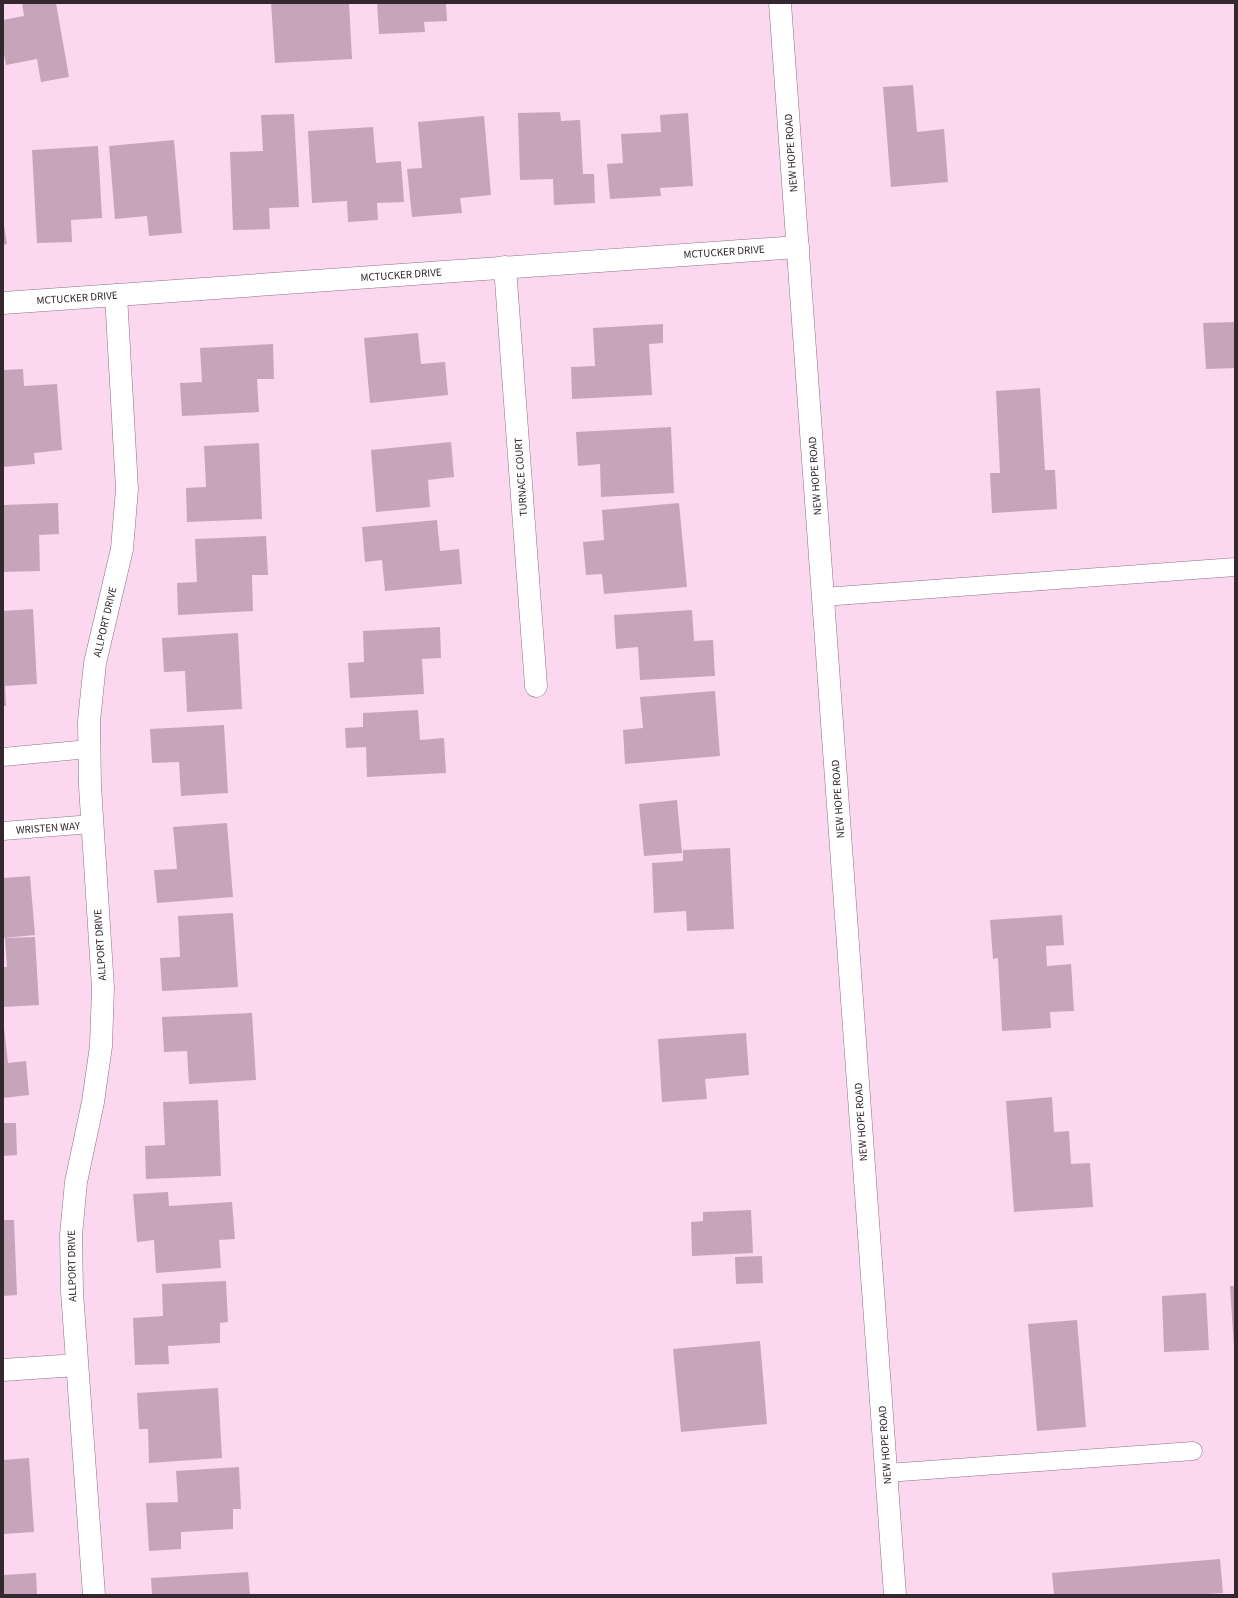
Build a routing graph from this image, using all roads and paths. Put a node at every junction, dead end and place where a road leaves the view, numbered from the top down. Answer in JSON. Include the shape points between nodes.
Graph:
{"nodes":[{"id":1,"x":780,"y":3,"type":"edge"},
{"id":2,"x":798,"y":247,"type":"junction"},
{"id":3,"x":505,"y":267,"type":"junction"},
{"id":4,"x":116,"y":295,"type":"junction"},
{"id":5,"x":3,"y":303,"type":"edge"},
{"id":6,"x":1235,"y":567,"type":"edge"},
{"id":7,"x":823,"y":597,"type":"junction"},
{"id":8,"x":536,"y":686,"type":"dead end"},
{"id":9,"x":89,"y":749,"type":"junction"},
{"id":10,"x":3,"y":757,"type":"edge"},
{"id":11,"x":92,"y":824,"type":"junction"},
{"id":12,"x":3,"y":831,"type":"edge"},
{"id":13,"x":77,"y":1365,"type":"junction"},
{"id":14,"x":3,"y":1370,"type":"edge"},
{"id":15,"x":1193,"y":1451,"type":"dead end"},
{"id":16,"x":887,"y":1473,"type":"junction"},
{"id":17,"x":94,"y":1595,"type":"edge"},
{"id":18,"x":896,"y":1595,"type":"edge"}],
"edges":[{"from":1,"to":2,"type":"street","name":"NEW HOPE ROAD"},
{"from":2,"to":3,"type":"street","name":"MCTUCKER DRIVE"},
{"from":2,"to":7,"type":"street","name":"NEW HOPE ROAD"},
{"from":3,"to":4,"type":"street","name":"MCTUCKER DRIVE"},
{"from":3,"to":8,"type":"street","name":"TURNACE COURT"},
{"from":4,"to":5,"type":"street","name":"MCTUCKER DRIVE"},
{"from":4,"to":9,"type":"street","name":"ALLPORT DRIVE","via":[[128,489],[122,549],[95,663]]},
{"from":6,"to":7,"type":"lane"},
{"from":7,"to":16,"type":"street","name":"NEW HOPE ROAD"},
{"from":9,"to":10,"type":"lane"},
{"from":9,"to":11,"type":"street","name":"ALLPORT DRIVE"},
{"from":11,"to":12,"type":"lane","name":"WRISTEN WAY"},
{"from":11,"to":13,"type":"street","name":"ALLPORT DRIVE","via":[[103,988],[101,1046],[76,1182],[71,1235]]},
{"from":13,"to":14,"type":"street"},
{"from":13,"to":17,"type":"street","name":"ALLPORT DRIVE"},
{"from":15,"to":16,"type":"lane"},
{"from":16,"to":18,"type":"street","name":"NEW HOPE ROAD"}]}
